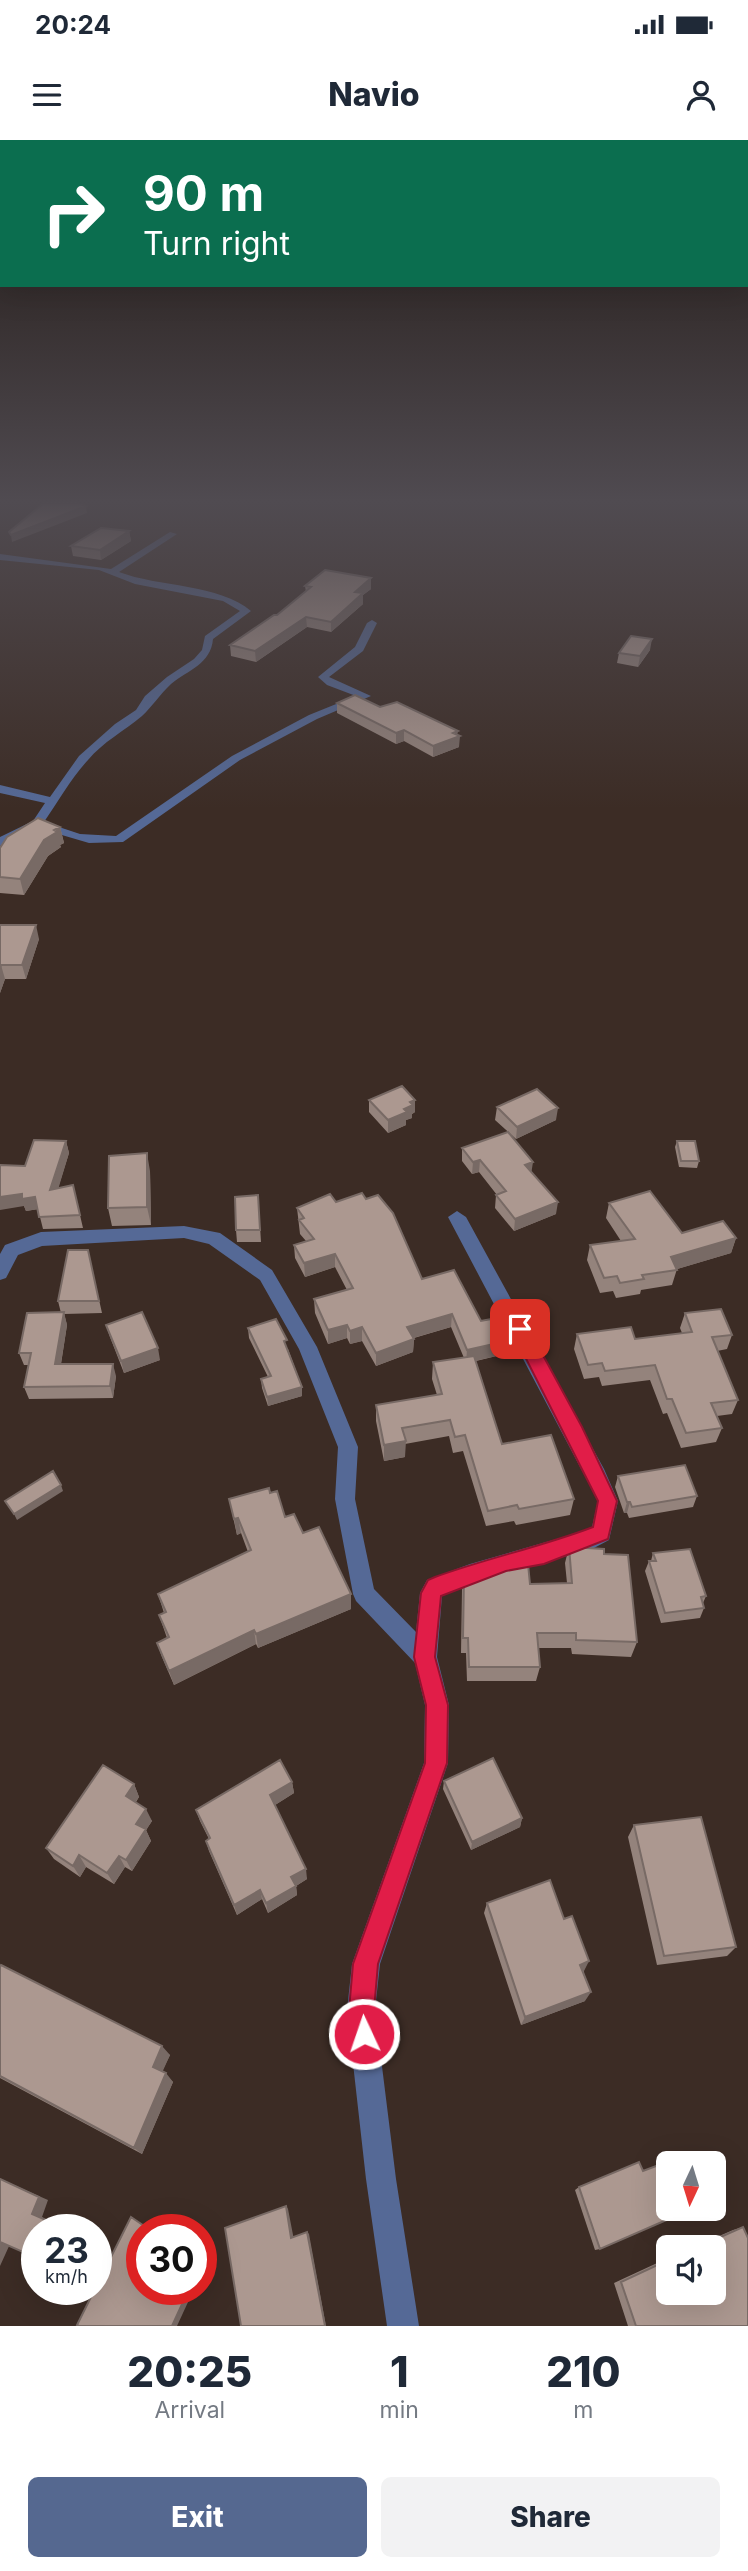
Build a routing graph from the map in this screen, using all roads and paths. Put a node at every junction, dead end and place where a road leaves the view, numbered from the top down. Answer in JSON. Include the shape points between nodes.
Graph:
{"nodes":[{"id":1,"x":236,"y":605,"type":"edge"},
{"id":2,"x":372,"y":623,"type":"dead end"},
{"id":3,"x":0,"y":789,"type":"edge"},
{"id":4,"x":51,"y":802,"type":"junction"},
{"id":5,"x":37,"y":824,"type":"junction"},
{"id":6,"x":0,"y":842,"type":"edge"},
{"id":7,"x":457,"y":1217,"type":"dead end"},
{"id":8,"x":0,"y":1273,"type":"edge"},
{"id":9,"x":425,"y":1657,"type":"junction"},
{"id":10,"x":403,"y":2326,"type":"edge"}],
"edges":[{"from":1,"to":4,"type":"street","via":[[246,611],[208,638],[207,651],[198,661],[164,685],[141,712],[83,758]]},
{"from":2,"to":5,"type":"street","via":[[359,649],[323,677],[366,696],[313,717],[236,758],[119,839],[83,840]]},
{"from":3,"to":4,"type":"street"},
{"from":4,"to":5,"type":"street"},
{"from":5,"to":6,"type":"street"},
{"from":7,"to":9,"type":"street","via":[[608,1501],[601,1533],[586,1541],[435,1587]]},
{"from":8,"to":9,"type":"street","via":[[11,1250],[41,1239],[184,1232],[214,1238],[267,1275],[307,1347],[348,1447],[345,1499],[364,1594]]},
{"from":9,"to":10,"type":"street","via":[[437,1705],[436,1763],[366,1964],[361,2010]]}]}
